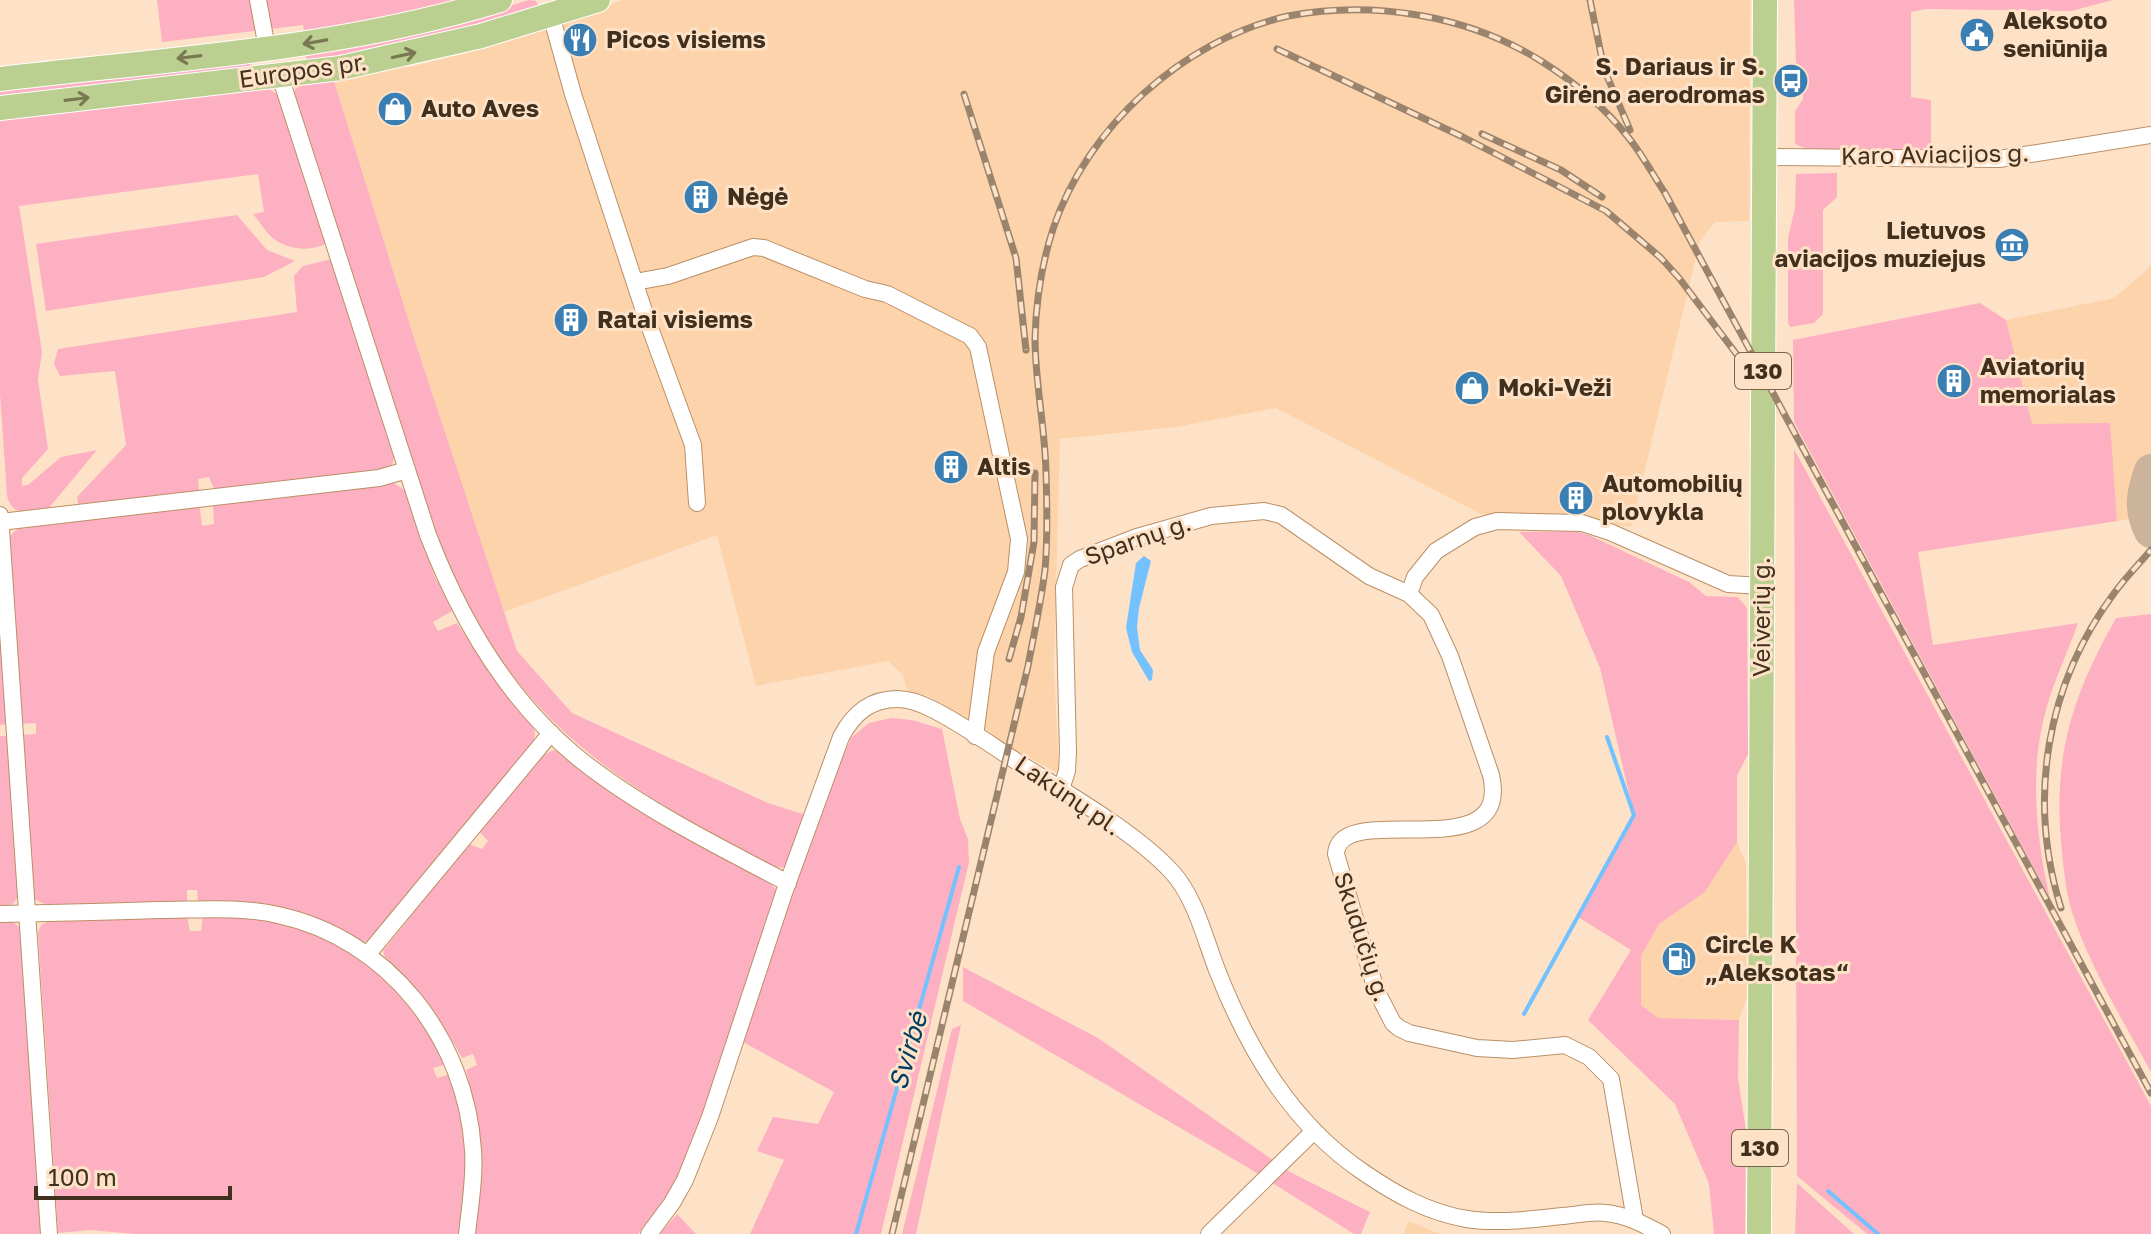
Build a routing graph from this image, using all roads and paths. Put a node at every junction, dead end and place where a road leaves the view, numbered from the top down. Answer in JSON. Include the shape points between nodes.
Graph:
{"nodes":[{"id":1,"x":258,"y":0,"type":"edge"},
{"id":2,"x":500,"y":0,"type":"edge"},
{"id":3,"x":598,"y":0,"type":"edge"},
{"id":4,"x":1765,"y":0,"type":"edge"},
{"id":5,"x":549,"y":8,"type":"edge"},
{"id":6,"x":267,"y":48,"type":"junction"},
{"id":7,"x":276,"y":76,"type":"junction"},
{"id":8,"x":0,"y":79,"type":"edge"},
{"id":9,"x":0,"y":108,"type":"edge"},
{"id":10,"x":2151,"y":135,"type":"edge"},
{"id":11,"x":1765,"y":157,"type":"junction"},
{"id":12,"x":635,"y":282,"type":"junction"},
{"id":13,"x":407,"y":470,"type":"junction"},
{"id":14,"x":697,"y":503,"type":"dead end"},
{"id":15,"x":0,"y":515,"type":"edge"},
{"id":16,"x":0,"y":522,"type":"edge"},
{"id":17,"x":1762,"y":586,"type":"junction"},
{"id":18,"x":1409,"y":594,"type":"junction"},
{"id":19,"x":551,"y":733,"type":"junction"},
{"id":20,"x":975,"y":736,"type":"junction"},
{"id":21,"x":1061,"y":789,"type":"junction"},
{"id":22,"x":1336,"y":854,"type":"joint"},
{"id":23,"x":788,"y":883,"type":"junction"},
{"id":24,"x":28,"y":913,"type":"junction"},
{"id":25,"x":0,"y":914,"type":"edge"},
{"id":26,"x":367,"y":955,"type":"junction"},
{"id":27,"x":1314,"y":1131,"type":"junction"},
{"id":28,"x":1635,"y":1220,"type":"junction"},
{"id":29,"x":49,"y":1234,"type":"edge"},
{"id":30,"x":467,"y":1234,"type":"edge"},
{"id":31,"x":649,"y":1234,"type":"edge"},
{"id":32,"x":1209,"y":1234,"type":"edge"},
{"id":33,"x":1662,"y":1234,"type":"edge"},
{"id":34,"x":1759,"y":1234,"type":"edge"}],
"edges":[{"from":1,"to":6,"type":"street"},
{"from":2,"to":6,"type":"main road","name":"Europos pr.","one_way":true,"via":[[368,33]]},
{"from":3,"to":5,"type":"main road","name":"Europos pr."},
{"from":4,"to":11,"type":"main road","name":"Veiverių g.","number":"130"},
{"from":7,"to":5,"type":"main road","name":"Europos pr.","one_way":true,"via":[[341,68],[481,36]]},
{"from":5,"to":12,"type":"street"},
{"from":6,"to":7,"type":"main road"},
{"from":6,"to":8,"type":"main road","name":"Europos pr.","one_way":true},
{"from":9,"to":7,"type":"main road","name":"Europos pr.","one_way":true},
{"from":7,"to":13,"type":"street"},
{"from":10,"to":11,"type":"street","name":"Karo Aviacijos g.","via":[[2014,158]]},
{"from":11,"to":17,"type":"main road","name":"Veiverių g.","number":"130"},
{"from":12,"to":14,"type":"street","via":[[693,445]]},
{"from":12,"to":20,"type":"street","via":[[764,248],[887,294],[970,336],[978,347],[1019,539],[1016,572],[986,652]]},
{"from":13,"to":16,"type":"street","via":[[379,478]]},
{"from":13,"to":19,"type":"street","via":[[458,606],[506,682]]},
{"from":15,"to":16,"type":"street"},
{"from":16,"to":24,"type":"street"},
{"from":17,"to":18,"type":"street","via":[[1728,584],[1582,523],[1497,521],[1475,527],[1436,551]]},
{"from":17,"to":34,"type":"main road","name":"Veiverių g.","number":"130"},
{"from":18,"to":21,"type":"street","name":"Sparnų g.","via":[[1369,576],[1289,520],[1264,511],[1178,523],[1080,559],[1071,565],[1064,587],[1068,752]]},
{"from":18,"to":22,"type":"street","name":"Sparnų g.","via":[[1431,615],[1445,645],[1491,775],[1493,800],[1484,816],[1456,826],[1349,836]]},
{"from":19,"to":23,"type":"street","via":[[633,796]]},
{"from":19,"to":26,"type":"street"},
{"from":20,"to":21,"type":"street","name":"Lakūnų pl."},
{"from":20,"to":23,"type":"street","name":"Lakūnų pl.","via":[[932,709],[899,699],[858,712],[834,752]]},
{"from":21,"to":27,"type":"street","name":"Lakūnų pl.","via":[[1172,872],[1253,1052]]},
{"from":22,"to":28,"type":"street","name":"Skudučių g.","via":[[1376,990],[1399,1028],[1477,1048],[1565,1045],[1589,1057],[1611,1079]]},
{"from":23,"to":31,"type":"street","name":"Lakūnų pl.","via":[[705,1130],[685,1180]]},
{"from":24,"to":25,"type":"street"},
{"from":24,"to":26,"type":"street","via":[[228,909],[278,915],[313,926]]},
{"from":24,"to":29,"type":"street"},
{"from":26,"to":30,"type":"street","via":[[419,1005],[461,1081],[473,1151]]},
{"from":27,"to":28,"type":"street","name":"Lakūnų pl.","via":[[1395,1193],[1448,1215],[1517,1220],[1602,1212]]},
{"from":27,"to":32,"type":"street"},
{"from":28,"to":33,"type":"street","name":"Lakūnų pl."}]}
